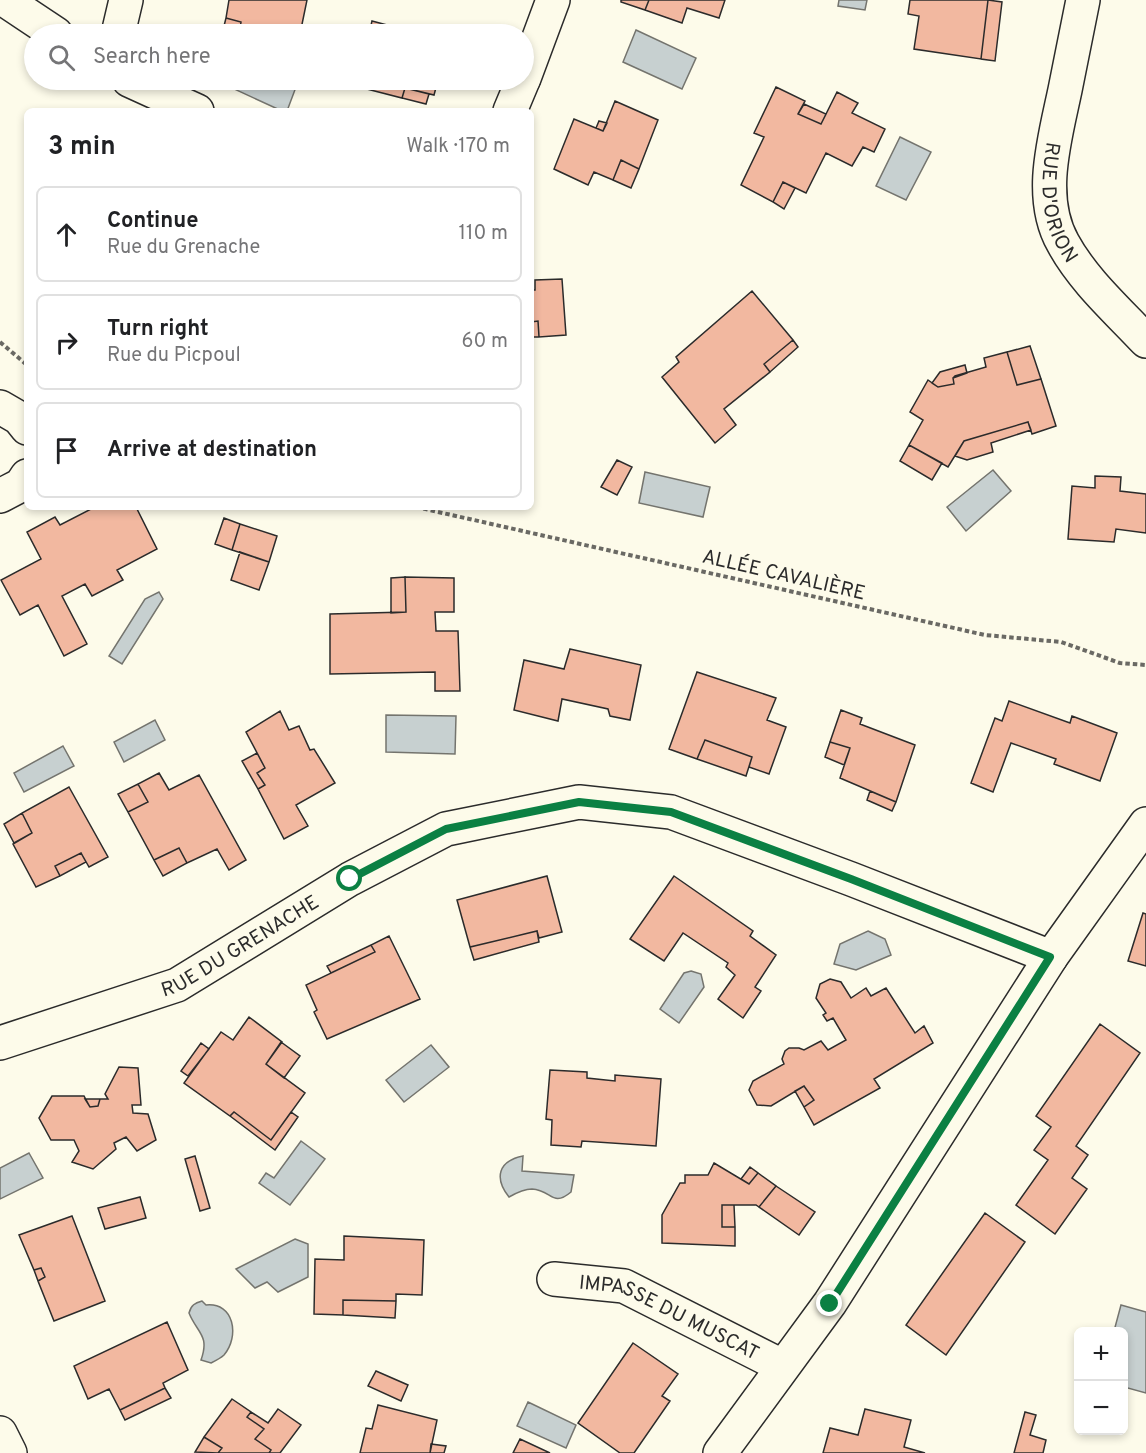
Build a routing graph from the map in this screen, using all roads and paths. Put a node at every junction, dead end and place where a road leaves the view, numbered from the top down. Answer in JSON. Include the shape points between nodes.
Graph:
{"nodes":[{"id":1,"x":5,"y":0,"type":"edge"},
{"id":2,"x":126,"y":0,"type":"edge"},
{"id":3,"x":553,"y":0,"type":"edge"},
{"id":4,"x":1083,"y":0,"type":"edge"},
{"id":5,"x":41,"y":24,"type":"edge"},
{"id":6,"x":120,"y":24,"type":"edge"},
{"id":7,"x":534,"y":50,"type":"edge"},
{"id":8,"x":151,"y":90,"type":"edge"},
{"id":9,"x":519,"y":90,"type":"edge"},
{"id":10,"x":190,"y":108,"type":"edge"},
{"id":11,"x":511,"y":108,"type":"edge"},
{"id":12,"x":1146,"y":341,"type":"edge"},
{"id":13,"x":0,"y":342,"type":"edge"},
{"id":14,"x":24,"y":362,"type":"edge"},
{"id":15,"x":0,"y":407,"type":"edge"},
{"id":16,"x":24,"y":424,"type":"edge"},
{"id":17,"x":24,"y":480,"type":"edge"},
{"id":18,"x":0,"y":496,"type":"edge"},
{"id":19,"x":429,"y":510,"type":"edge"},
{"id":20,"x":1146,"y":665,"type":"edge"},
{"id":21,"x":1146,"y":824,"type":"edge"},
{"id":22,"x":1050,"y":957,"type":"junction"},
{"id":23,"x":0,"y":1043,"type":"edge"},
{"id":24,"x":554,"y":1279,"type":"dead end"},
{"id":25,"x":782,"y":1366,"type":"junction"},
{"id":26,"x":0,"y":1433,"type":"edge"},
{"id":27,"x":10,"y":1453,"type":"edge"},
{"id":28,"x":720,"y":1453,"type":"edge"}],
"edges":[{"from":1,"to":5,"type":"street"},
{"from":2,"to":6,"type":"street"},
{"from":3,"to":7,"type":"street"},
{"from":4,"to":12,"type":"street","name":"RUE D'ORION","via":[[1054,147],[1051,211],[1061,241],[1078,268]]},
{"from":8,"to":10,"type":"street"},
{"from":9,"to":11,"type":"street"},
{"from":13,"to":14,"type":"path"},
{"from":15,"to":16,"type":"street"},
{"from":17,"to":18,"type":"street"},
{"from":19,"to":20,"type":"path","name":"ALLÉE CAVALIÈRE","via":[[985,635],[1061,642],[1120,663]]},
{"from":21,"to":22,"type":"street"},
{"from":22,"to":23,"type":"street","name":"RUE DU GRENACHE","via":[[671,812],[579,802],[446,829],[350,879],[177,985]]},
{"from":22,"to":25,"type":"street","via":[[830,1304]]},
{"from":24,"to":25,"type":"street","name":"IMPASSE DU MUSCAT","via":[[624,1286]]},
{"from":25,"to":28,"type":"street"},
{"from":26,"to":27,"type":"street"}]}
